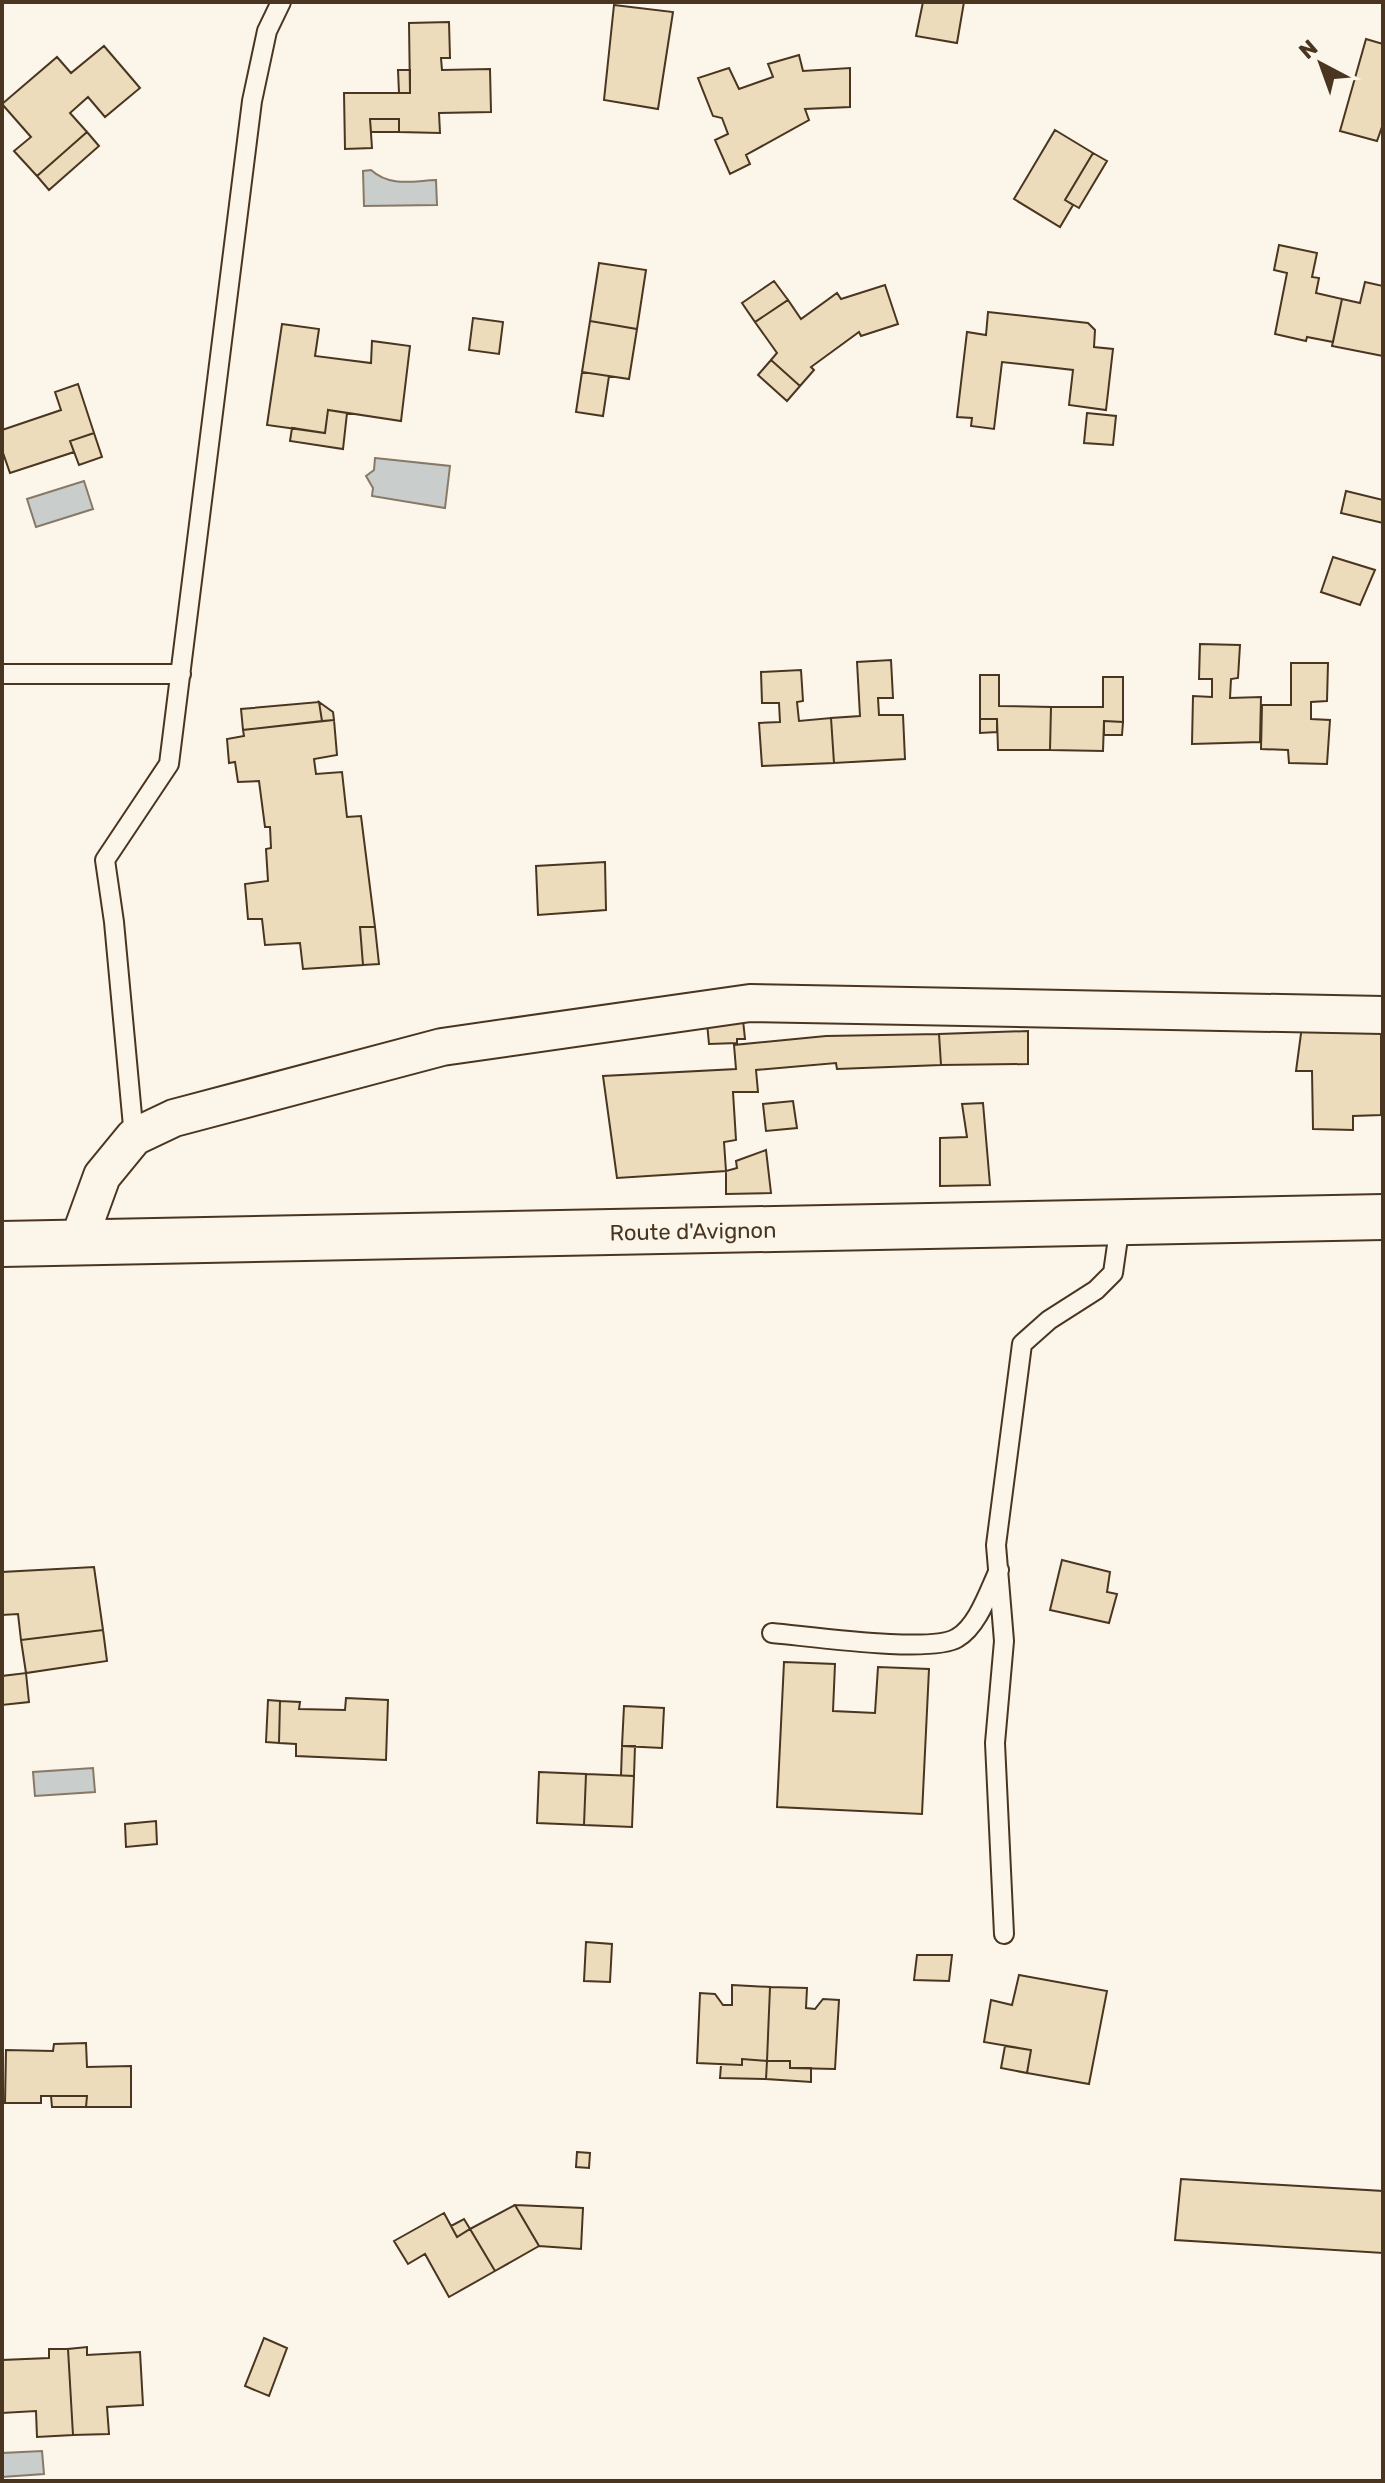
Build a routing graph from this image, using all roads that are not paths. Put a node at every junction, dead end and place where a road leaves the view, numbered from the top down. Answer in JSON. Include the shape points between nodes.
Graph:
{"nodes":[{"id":1,"x":281,"y":2,"type":"edge"},
{"id":2,"x":2,"y":674,"type":"edge"},
{"id":3,"x":181,"y":674,"type":"junction"},
{"id":4,"x":1383,"y":1015,"type":"edge"},
{"id":5,"x":134,"y":1137,"type":"junction"},
{"id":6,"x":1383,"y":1217,"type":"edge"},
{"id":7,"x":1120,"y":1224,"type":"junction"},
{"id":8,"x":78,"y":1242,"type":"junction"},
{"id":9,"x":2,"y":1244,"type":"edge"},
{"id":10,"x":999,"y":1570,"type":"junction"},
{"id":11,"x":772,"y":1633,"type":"dead end"},
{"id":12,"x":1004,"y":1934,"type":"dead end"}],
"edges":[{"from":1,"to":3,"type":"lane","via":[[267,31],[252,101]]},
{"from":2,"to":3,"type":"lane"},
{"from":3,"to":5,"type":"lane","via":[[169,764],[105,860]]},
{"from":4,"to":5,"type":"street","via":[[750,1003],[442,1047],[174,1118]]},
{"from":5,"to":8,"type":"street","via":[[102,1176]]},
{"from":6,"to":7,"type":"main road","name":"Route d'Avignon"},
{"from":7,"to":8,"type":"main road","name":"Route d'Avignon"},
{"from":7,"to":10,"type":"lane","via":[[1113,1273],[1022,1344],[996,1545]]},
{"from":8,"to":9,"type":"main road","name":"Route d'Avignon"},
{"from":10,"to":11,"type":"lane","via":[[972,1623],[957,1638],[928,1646]]},
{"from":10,"to":12,"type":"lane","via":[[1004,1641],[995,1743]]}]}
